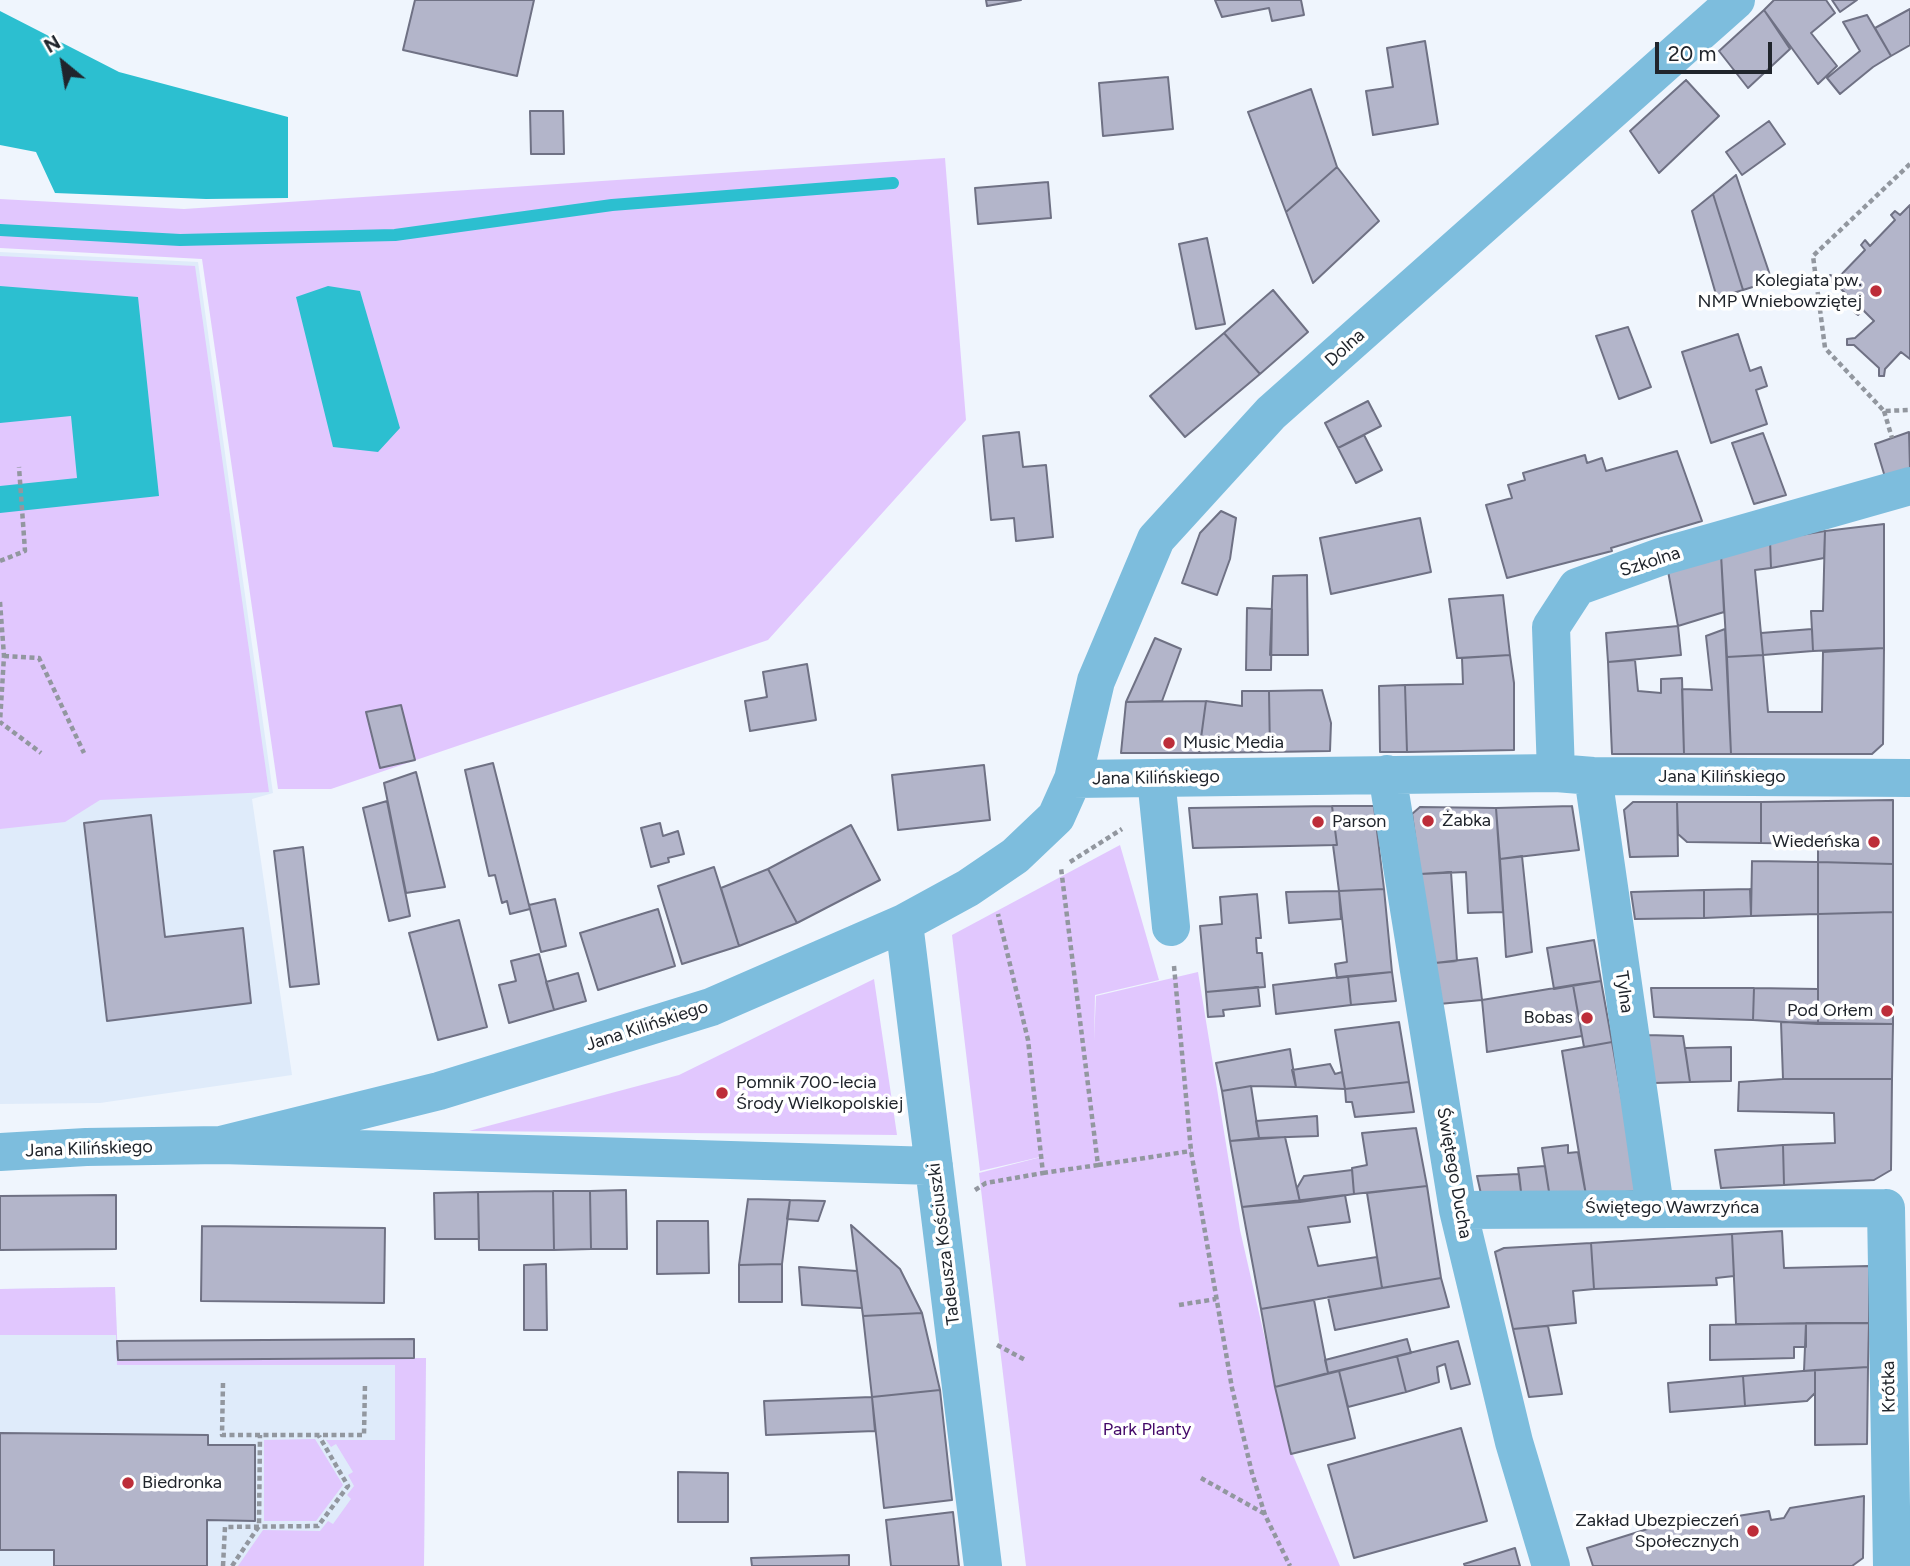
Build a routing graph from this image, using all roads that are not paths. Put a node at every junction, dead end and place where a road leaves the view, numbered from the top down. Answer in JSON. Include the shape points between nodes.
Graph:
{"nodes":[{"id":1,"x":1736,"y":0,"type":"edge"},
{"id":2,"x":1910,"y":486,"type":"edge"},
{"id":3,"x":1387,"y":774,"type":"junction"},
{"id":4,"x":1575,"y":775,"type":"junction"},
{"id":5,"x":1156,"y":778,"type":"junction"},
{"id":6,"x":1910,"y":778,"type":"edge"},
{"id":7,"x":1073,"y":779,"type":"junction"},
{"id":8,"x":904,"y":923,"type":"junction"},
{"id":9,"x":1171,"y":927,"type":"road end"},
{"id":10,"x":407,"y":1099,"type":"junction"},
{"id":11,"x":221,"y":1145,"type":"junction"},
{"id":12,"x":414,"y":1151,"type":"junction"},
{"id":13,"x":0,"y":1152,"type":"edge"},
{"id":14,"x":934,"y":1166,"type":"junction"},
{"id":15,"x":1898,"y":1200,"type":"edge"},
{"id":16,"x":1655,"y":1207,"type":"junction"},
{"id":17,"x":1458,"y":1210,"type":"junction"},
{"id":18,"x":983,"y":1566,"type":"edge"},
{"id":19,"x":1551,"y":1566,"type":"edge"},
{"id":20,"x":1892,"y":1566,"type":"edge"}],
"edges":[{"from":1,"to":7,"type":"street","name":"Dolna","via":[[1271,413],[1156,539],[1096,681]]},
{"from":2,"to":4,"type":"street","name":"Szkolna","via":[[1660,557],[1577,587],[1551,627]]},
{"from":3,"to":4,"type":"street","name":"Jana Kilińskiego"},
{"from":3,"to":5,"type":"street","name":"Jana Kilińskiego"},
{"from":3,"to":17,"type":"street","name":"Świętego Ducha"},
{"from":4,"to":6,"type":"street","name":"Jana Kilińskiego"},
{"from":4,"to":16,"type":"street","name":"Tylna"},
{"from":5,"to":7,"type":"street","name":"Jana Kilińskiego"},
{"from":5,"to":9,"type":"street"},
{"from":7,"to":8,"type":"street","name":"Jana Kilińskiego","via":[[1056,817],[1016,856]]},
{"from":8,"to":10,"type":"street","name":"Jana Kilińskiego","via":[[711,1007]]},
{"from":8,"to":14,"type":"street","name":"Tadeusza Kościuszki"},
{"from":10,"to":11,"type":"street","name":"Jana Kilińskiego"},
{"from":10,"to":12,"type":"street"},
{"from":11,"to":12,"type":"street","name":"Jana Kilińskiego"},
{"from":11,"to":13,"type":"street","name":"Jana Kilińskiego"},
{"from":12,"to":14,"type":"street","name":"Jana Kilińskiego"},
{"from":14,"to":18,"type":"street","name":"Tadeusza Kościuszki"},
{"from":15,"to":16,"type":"street","name":"Świętego Wawrzyńca"},
{"from":15,"to":20,"type":"street","name":"Krótka"},
{"from":16,"to":17,"type":"street","name":"Świętego Wawrzyńca"},
{"from":17,"to":19,"type":"street","name":"Świętego Ducha","via":[[1514,1442]]}]}
